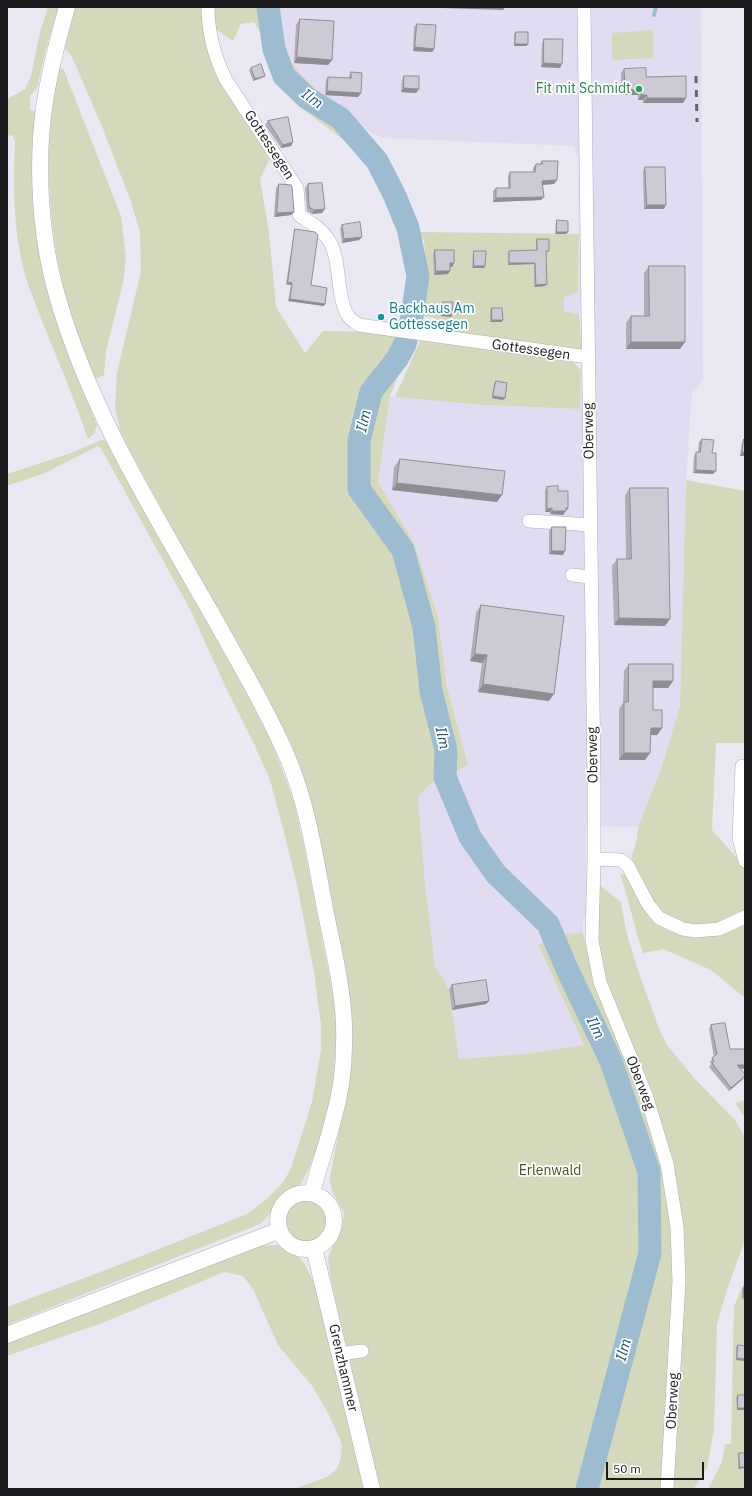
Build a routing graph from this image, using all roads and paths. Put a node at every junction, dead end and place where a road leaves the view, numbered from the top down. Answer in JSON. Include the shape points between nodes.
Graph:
{"nodes":[{"id":1,"x":67,"y":7,"type":"edge"},
{"id":2,"x":208,"y":7,"type":"edge"},
{"id":3,"x":584,"y":7,"type":"edge"},
{"id":4,"x":588,"y":358,"type":"junction"},
{"id":5,"x":529,"y":522,"type":"dead end"},
{"id":6,"x":590,"y":525,"type":"junction"},
{"id":7,"x":572,"y":575,"type":"dead end"},
{"id":8,"x":591,"y":577,"type":"junction"},
{"id":9,"x":742,"y":766,"type":"dead end"},
{"id":10,"x":594,"y":859,"type":"junction"},
{"id":11,"x":745,"y":861,"type":"edge"},
{"id":12,"x":745,"y":917,"type":"edge"},
{"id":13,"x":312,"y":1193,"type":"junction"},
{"id":14,"x":280,"y":1230,"type":"junction"},
{"id":15,"x":314,"y":1248,"type":"junction"},
{"id":16,"x":7,"y":1335,"type":"edge"},
{"id":17,"x":362,"y":1351,"type":"dead end"},
{"id":18,"x":339,"y":1354,"type":"junction"},
{"id":19,"x":372,"y":1489,"type":"edge"},
{"id":20,"x":667,"y":1489,"type":"edge"}],
"edges":[{"from":1,"to":13,"type":"main road","via":[[51,65],[41,136],[43,220],[57,296],[80,362],[110,430],[138,485],[269,718],[289,761],[301,794],[317,868],[341,998],[344,1046],[334,1119]]},
{"from":2,"to":4,"type":"street","name":"Gottessegen","via":[[209,31],[221,70],[297,188],[299,215],[322,231],[329,240],[345,309],[350,318],[359,325]]},
{"from":3,"to":4,"type":"street","name":"Oberweg"},
{"from":4,"to":6,"type":"street","name":"Oberweg"},
{"from":5,"to":6,"type":"street"},
{"from":6,"to":8,"type":"street","name":"Oberweg"},
{"from":7,"to":8,"type":"street"},
{"from":8,"to":10,"type":"street","name":"Oberweg"},
{"from":9,"to":11,"type":"street","via":[[739,838]]},
{"from":10,"to":12,"type":"street","via":[[621,860],[628,866],[648,904],[659,918],[683,929],[719,929]]},
{"from":10,"to":20,"type":"street","name":"Oberweg","via":[[587,927],[600,982],[646,1095],[667,1164],[677,1227],[679,1281]]},
{"from":13,"to":14,"type":"main road","via":[[290,1197],[279,1216]]},
{"from":13,"to":15,"type":"main road","via":[[329,1203],[335,1219],[330,1236]]},
{"from":14,"to":15,"type":"main road","via":[[291,1244],[301,1248]]},
{"from":14,"to":16,"type":"main road"},
{"from":15,"to":18,"type":"main road","name":"Grenzhammer"},
{"from":17,"to":18,"type":"street"},
{"from":18,"to":19,"type":"main road","name":"Grenzhammer"}]}
